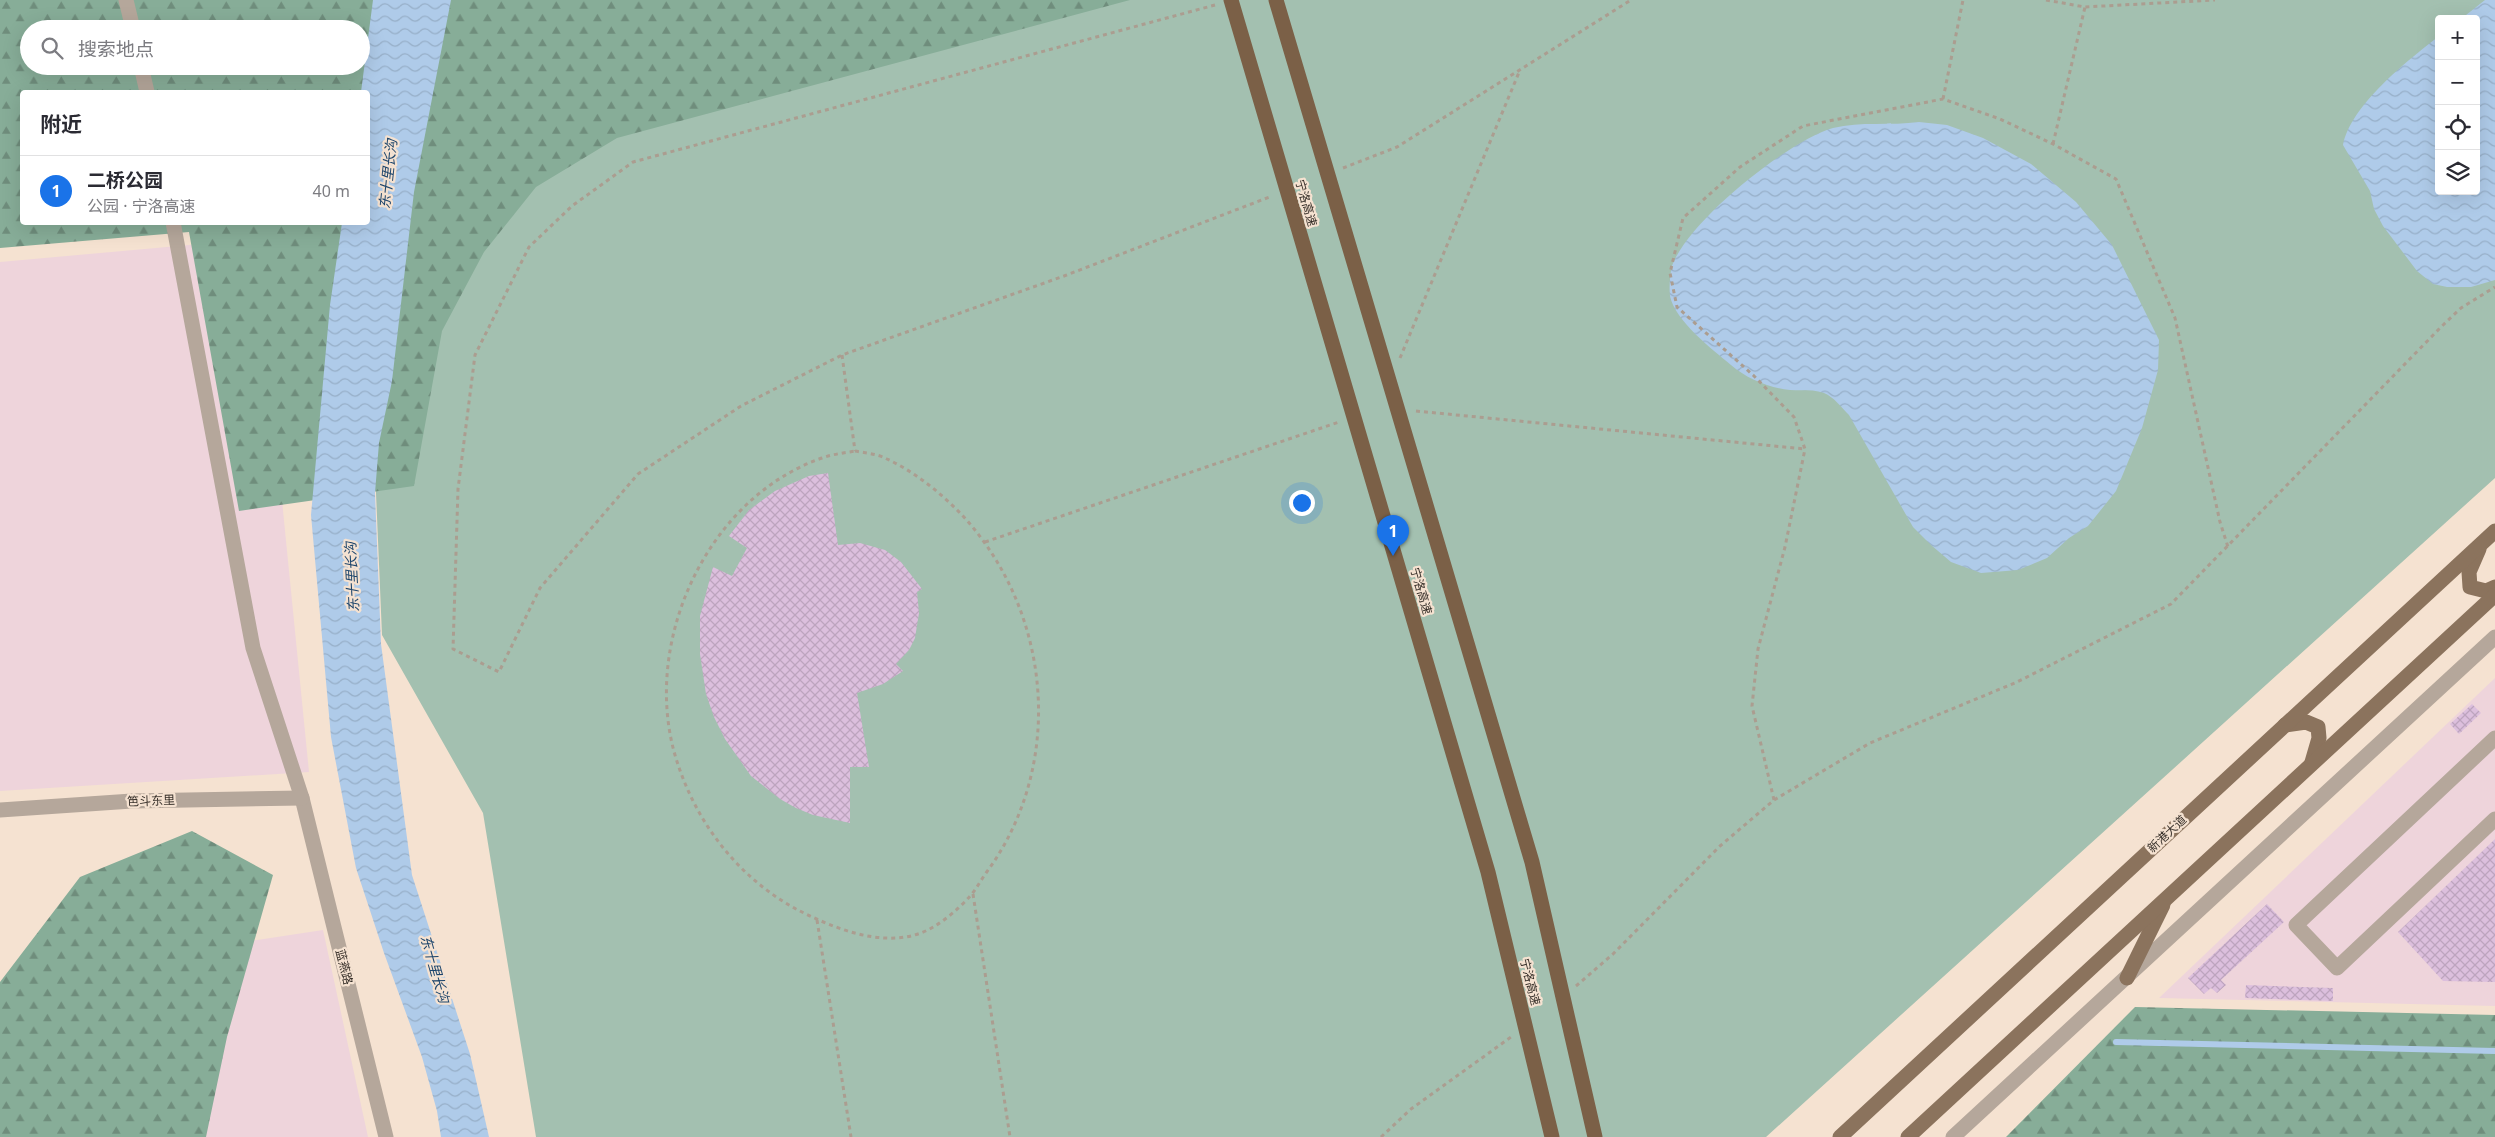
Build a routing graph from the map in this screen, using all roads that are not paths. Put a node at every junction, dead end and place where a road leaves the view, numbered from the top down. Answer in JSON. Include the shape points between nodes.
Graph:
{"nodes":[{"id":1,"x":126,"y":0,"type":"edge"},
{"id":2,"x":1276,"y":0,"type":"edge"},
{"id":3,"x":1224,"y":2,"type":"edge"},
{"id":4,"x":131,"y":20,"type":"edge"},
{"id":5,"x":143,"y":75,"type":"edge"},
{"id":6,"x":147,"y":90,"type":"edge"},
{"id":7,"x":174,"y":225,"type":"edge"},
{"id":8,"x":2495,"y":531,"type":"edge"},
{"id":9,"x":2482,"y":543,"type":"junction"},
{"id":10,"x":2495,"y":587,"type":"edge"},
{"id":11,"x":2495,"y":595,"type":"edge"},
{"id":12,"x":2495,"y":638,"type":"edge"},
{"id":13,"x":2285,"y":725,"type":"junction"},
{"id":14,"x":2495,"y":738,"type":"edge"},
{"id":15,"x":2311,"y":763,"type":"junction"},
{"id":16,"x":302,"y":798,"type":"junction"},
{"id":17,"x":0,"y":810,"type":"edge"},
{"id":18,"x":2495,"y":819,"type":"edge"},
{"id":19,"x":2167,"y":896,"type":"junction"},
{"id":20,"x":2127,"y":978,"type":"junction"},
{"id":21,"x":386,"y":1137,"type":"edge"},
{"id":22,"x":1552,"y":1137,"type":"edge"},
{"id":23,"x":1595,"y":1137,"type":"edge"},
{"id":24,"x":1840,"y":1137,"type":"edge"},
{"id":25,"x":1908,"y":1137,"type":"edge"},
{"id":26,"x":1953,"y":1137,"type":"edge"}],
"edges":[{"from":1,"to":4,"type":"street"},
{"from":2,"to":23,"type":"highway","bridge":true,"via":[[1532,862]]},
{"from":3,"to":22,"type":"highway","name":"宁洛高速","bridge":true,"via":[[1488,872]]},
{"from":5,"to":6,"type":"street"},
{"from":7,"to":16,"type":"street","name":"蓝燕路","via":[[253,648]]},
{"from":8,"to":9,"type":"main road","name":"新港大道"},
{"from":9,"to":10,"type":"main road","via":[[2469,572],[2470,587],[2486,591]]},
{"from":9,"to":13,"type":"main road","name":"新港大道"},
{"from":11,"to":15,"type":"main road"},
{"from":12,"to":20,"type":"street"},
{"from":13,"to":15,"type":"main road","via":[[2306,722],[2318,727],[2320,738]]},
{"from":13,"to":24,"type":"main road","name":"新港大道"},
{"from":14,"to":18,"type":"street","via":[[2296,925],[2337,968]]},
{"from":15,"to":19,"type":"main road"},
{"from":16,"to":17,"type":"street","name":"笆斗东里","via":[[132,801]]},
{"from":16,"to":21,"type":"street","name":"蓝燕路"},
{"from":19,"to":20,"type":"main road"},
{"from":19,"to":25,"type":"main road"},
{"from":20,"to":26,"type":"street"}]}
